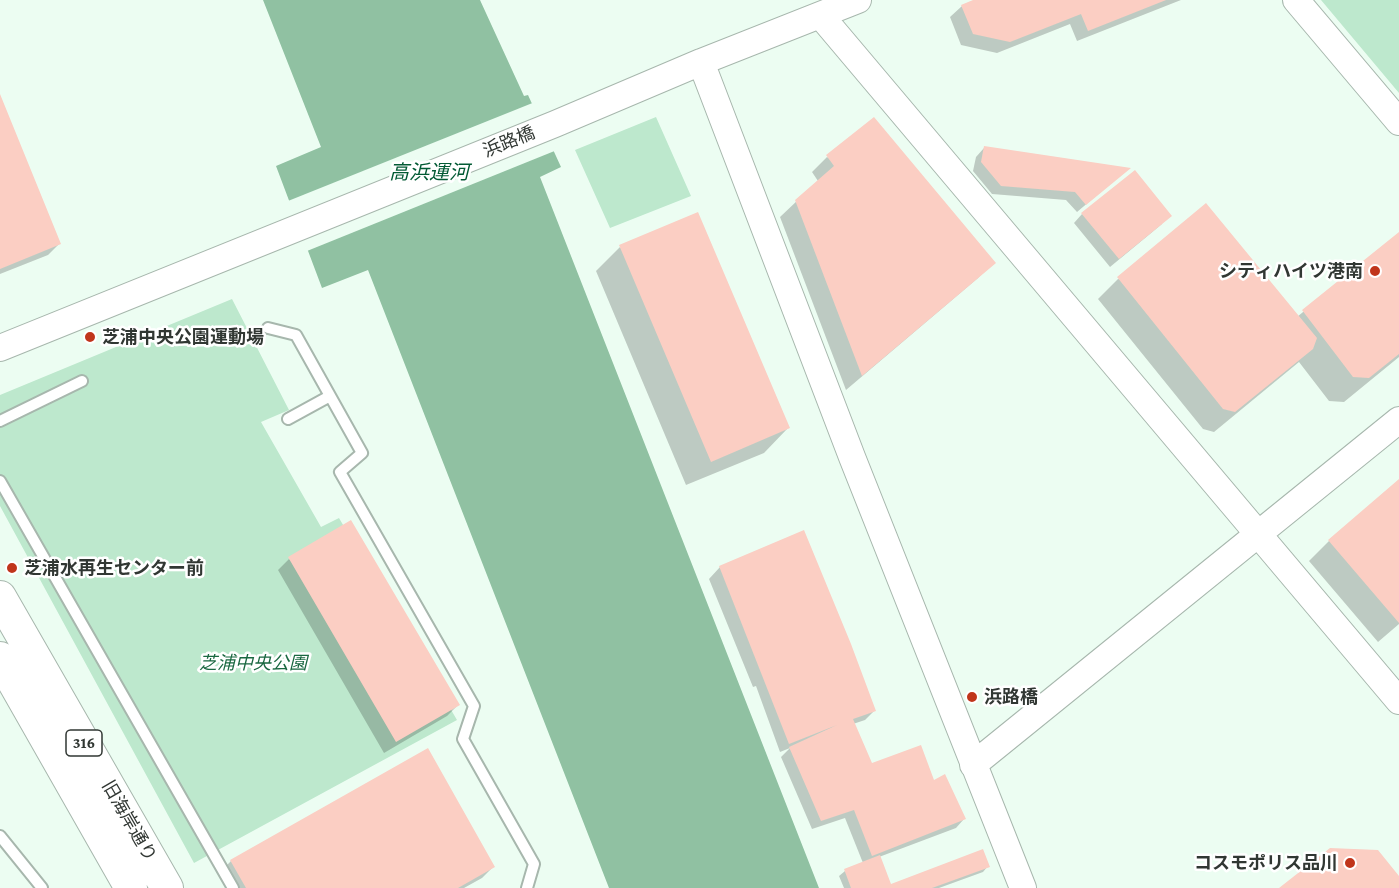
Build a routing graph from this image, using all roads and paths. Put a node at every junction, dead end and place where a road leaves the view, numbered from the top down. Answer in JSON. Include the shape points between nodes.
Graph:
{"nodes":[{"id":1,"x":858,"y":0,"type":"edge"},
{"id":2,"x":1296,"y":0,"type":"edge"},
{"id":3,"x":821,"y":16,"type":"junction"},
{"id":4,"x":701,"y":62,"type":"junction"},
{"id":5,"x":1399,"y":122,"type":"edge"},
{"id":6,"x":268,"y":328,"type":"dead end"},
{"id":7,"x":0,"y":348,"type":"edge"},
{"id":8,"x":82,"y":381,"type":"dead end"},
{"id":9,"x":330,"y":396,"type":"junction"},
{"id":10,"x":288,"y":419,"type":"dead end"},
{"id":11,"x":1399,"y":420,"type":"edge"},
{"id":12,"x":0,"y":421,"type":"edge"},
{"id":13,"x":0,"y":481,"type":"edge"},
{"id":14,"x":1259,"y":534,"type":"junction"},
{"id":15,"x":0,"y":597,"type":"edge"},
{"id":16,"x":0,"y":658,"type":"edge"},
{"id":17,"x":1399,"y":701,"type":"edge"},
{"id":18,"x":973,"y":765,"type":"junction"},
{"id":19,"x":0,"y":836,"type":"edge"},
{"id":20,"x":42,"y":888,"type":"edge"},
{"id":21,"x":131,"y":888,"type":"edge"},
{"id":22,"x":167,"y":888,"type":"edge"},
{"id":23,"x":233,"y":888,"type":"edge"},
{"id":24,"x":527,"y":888,"type":"edge"},
{"id":25,"x":1023,"y":888,"type":"edge"}],
"edges":[{"from":1,"to":3,"type":"street","name":"浜路橋"},
{"from":2,"to":5,"type":"street"},
{"from":3,"to":4,"type":"street","name":"浜路橋"},
{"from":3,"to":14,"type":"street"},
{"from":4,"to":7,"type":"street","name":"浜路橋"},
{"from":4,"to":18,"type":"street"},
{"from":6,"to":9,"type":"lane","via":[[296,335]]},
{"from":8,"to":12,"type":"lane"},
{"from":9,"to":10,"type":"lane"},
{"from":9,"to":24,"type":"lane","via":[[362,453],[340,472],[474,706],[463,740],[534,864]]},
{"from":11,"to":14,"type":"street"},
{"from":13,"to":23,"type":"lane"},
{"from":14,"to":17,"type":"street"},
{"from":14,"to":18,"type":"street"},
{"from":15,"to":22,"type":"main road","name":"旧海岸通り","number":"316"},
{"from":16,"to":21,"type":"main road","name":"旧海岸通り","number":"316"},
{"from":18,"to":25,"type":"street"},
{"from":19,"to":20,"type":"lane"}]}
